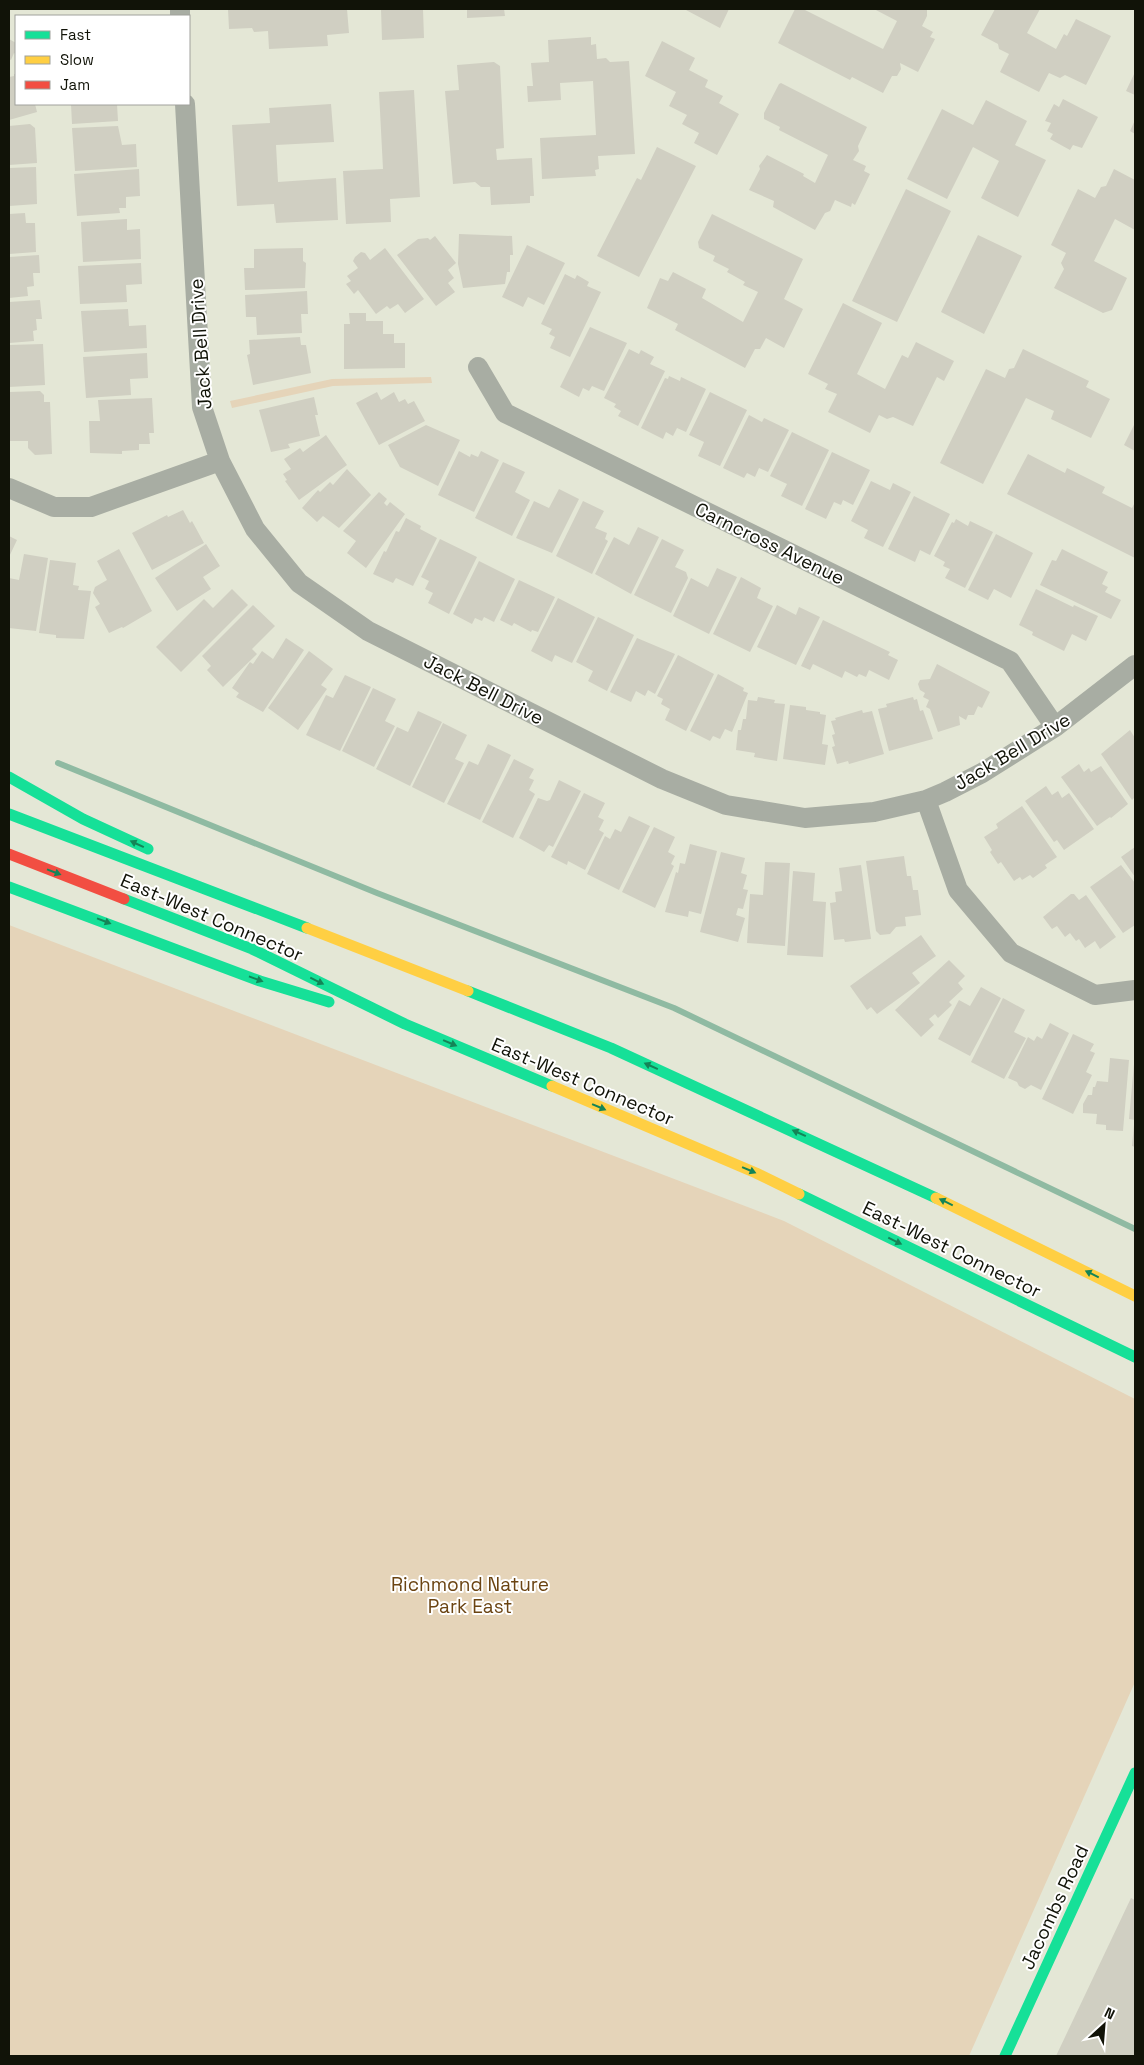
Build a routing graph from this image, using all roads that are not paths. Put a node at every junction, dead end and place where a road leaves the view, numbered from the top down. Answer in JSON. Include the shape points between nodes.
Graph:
{"nodes":[{"id":1,"x":185,"y":105,"type":"edge"},
{"id":2,"x":478,"y":367,"type":"dead end"},
{"id":3,"x":220,"y":461,"type":"junction"},
{"id":4,"x":9,"y":488,"type":"edge"},
{"id":5,"x":1135,"y":665,"type":"edge"},
{"id":6,"x":1055,"y":727,"type":"junction"},
{"id":7,"x":9,"y":777,"type":"edge"},
{"id":8,"x":926,"y":800,"type":"junction"},
{"id":9,"x":9,"y":814,"type":"edge"},
{"id":10,"x":9,"y":854,"type":"edge"},
{"id":11,"x":161,"y":855,"type":"dead end"},
{"id":12,"x":195,"y":872,"type":"dead end"},
{"id":13,"x":9,"y":887,"type":"edge"},
{"id":14,"x":257,"y":908,"type":"junction"},
{"id":15,"x":1135,"y":990,"type":"edge"},
{"id":16,"x":405,"y":1024,"type":"junction"},
{"id":17,"x":1135,"y":1296,"type":"edge"},
{"id":18,"x":1135,"y":1357,"type":"edge"},
{"id":19,"x":1135,"y":1773,"type":"edge"},
{"id":20,"x":1005,"y":2056,"type":"edge"}],
"edges":[{"from":1,"to":3,"type":"street","name":"Jack Bell Drive","via":[[202,407]]},
{"from":2,"to":6,"type":"street","name":"Carncross Avenue","via":[[505,413],[1010,661]]},
{"from":3,"to":4,"type":"street","via":[[91,507],[54,507]]},
{"from":3,"to":8,"type":"street","name":"Jack Bell Drive","via":[[255,529],[299,583],[368,630],[662,779],[726,805],[805,818],[874,812]]},
{"from":5,"to":6,"type":"street","name":"Jack Bell Drive"},
{"from":6,"to":8,"type":"street","name":"Jack Bell Drive","via":[[982,773]]},
{"from":11,"to":7,"type":"main road","one_way":true,"via":[[83,819]]},
{"from":8,"to":15,"type":"street","via":[[958,890],[1011,953],[1095,995]]},
{"from":9,"to":14,"type":"main road","name":"East-West Connector"},
{"from":10,"to":16,"type":"main road","name":"East-West Connector","one_way":true,"via":[[252,949]]},
{"from":12,"to":14,"type":"main road"},
{"from":13,"to":16,"type":"main road","one_way":true,"via":[[260,981]]},
{"from":17,"to":14,"type":"main road","name":"East-West Connector","one_way":true,"via":[[889,1174],[611,1048]]},
{"from":16,"to":18,"type":"main road","name":"East-West Connector","one_way":true,"via":[[756,1174]]},
{"from":19,"to":20,"type":"main road","name":"Jacombs Road"}]}
